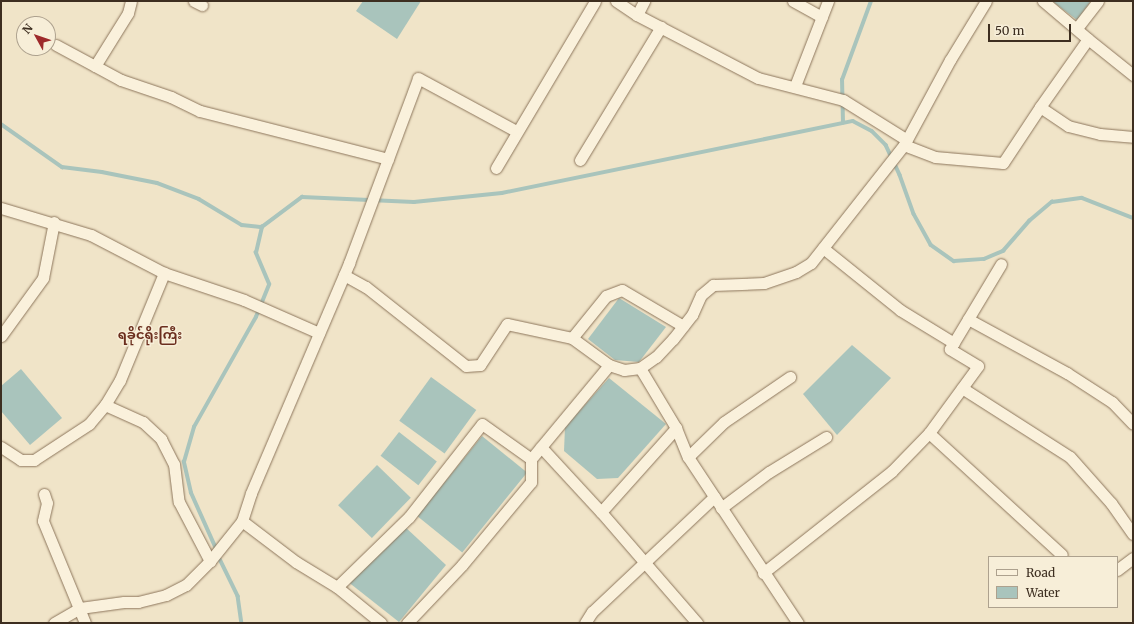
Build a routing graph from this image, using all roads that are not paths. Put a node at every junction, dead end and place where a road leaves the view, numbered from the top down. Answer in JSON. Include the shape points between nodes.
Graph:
{"nodes":[{"id":1,"x":130,"y":1,"type":"edge"},
{"id":2,"x":595,"y":1,"type":"edge"},
{"id":3,"x":616,"y":1,"type":"edge"},
{"id":4,"x":644,"y":1,"type":"edge"},
{"id":5,"x":793,"y":1,"type":"edge"},
{"id":6,"x":828,"y":1,"type":"edge"},
{"id":7,"x":986,"y":1,"type":"edge"},
{"id":8,"x":1043,"y":1,"type":"edge"},
{"id":9,"x":1098,"y":1,"type":"edge"},
{"id":10,"x":637,"y":15,"type":"junction"},
{"id":11,"x":822,"y":17,"type":"junction"},
{"id":12,"x":661,"y":27,"type":"junction"},
{"id":13,"x":1077,"y":28,"type":"junction"},
{"id":14,"x":1088,"y":39,"type":"junction"},
{"id":15,"x":56,"y":45,"type":"dead end"},
{"id":16,"x":95,"y":66,"type":"junction"},
{"id":17,"x":1133,"y":75,"type":"edge"},
{"id":18,"x":795,"y":86,"type":"junction"},
{"id":19,"x":1040,"y":107,"type":"junction"},
{"id":20,"x":516,"y":131,"type":"junction"},
{"id":21,"x":1133,"y":137,"type":"edge"},
{"id":22,"x":906,"y":142,"type":"junction"},
{"id":23,"x":388,"y":159,"type":"junction"},
{"id":24,"x":580,"y":160,"type":"dead end"},
{"id":25,"x":496,"y":168,"type":"dead end"},
{"id":26,"x":1,"y":208,"type":"edge"},
{"id":27,"x":54,"y":222,"type":"junction"},
{"id":28,"x":823,"y":248,"type":"junction"},
{"id":29,"x":1001,"y":264,"type":"dead end"},
{"id":30,"x":164,"y":273,"type":"junction"},
{"id":31,"x":344,"y":275,"type":"junction"},
{"id":32,"x":968,"y":319,"type":"junction"},
{"id":33,"x":683,"y":326,"type":"junction"},
{"id":34,"x":319,"y":332,"type":"junction"},
{"id":35,"x":1,"y":336,"type":"edge"},
{"id":36,"x":572,"y":338,"type":"junction"},
{"id":37,"x":954,"y":343,"type":"junction"},
{"id":38,"x":609,"y":365,"type":"junction"},
{"id":39,"x":640,"y":368,"type":"junction"},
{"id":40,"x":790,"y":377,"type":"dead end"},
{"id":41,"x":962,"y":388,"type":"junction"},
{"id":42,"x":105,"y":405,"type":"junction"},
{"id":43,"x":1133,"y":424,"type":"edge"},
{"id":44,"x":676,"y":428,"type":"junction"},
{"id":45,"x":929,"y":433,"type":"junction"},
{"id":46,"x":826,"y":437,"type":"dead end"},
{"id":47,"x":1,"y":447,"type":"edge"},
{"id":48,"x":541,"y":447,"type":"junction"},
{"id":49,"x":688,"y":457,"type":"junction"},
{"id":50,"x":531,"y":459,"type":"junction"},
{"id":51,"x":44,"y":494,"type":"dead end"},
{"id":52,"x":714,"y":497,"type":"junction"},
{"id":53,"x":721,"y":508,"type":"junction"},
{"id":54,"x":601,"y":512,"type":"junction"},
{"id":55,"x":242,"y":521,"type":"junction"},
{"id":56,"x":1133,"y":534,"type":"edge"},
{"id":57,"x":1062,"y":555,"type":"dead end"},
{"id":58,"x":1133,"y":558,"type":"edge"},
{"id":59,"x":210,"y":562,"type":"junction"},
{"id":60,"x":644,"y":562,"type":"junction"},
{"id":61,"x":1118,"y":569,"type":"edge"},
{"id":62,"x":763,"y":573,"type":"junction"},
{"id":63,"x":336,"y":587,"type":"junction"},
{"id":64,"x":80,"y":608,"type":"junction"},
{"id":65,"x":54,"y":623,"type":"edge"},
{"id":66,"x":85,"y":623,"type":"edge"},
{"id":67,"x":381,"y":623,"type":"edge"},
{"id":68,"x":407,"y":623,"type":"edge"},
{"id":69,"x":585,"y":623,"type":"edge"},
{"id":70,"x":697,"y":623,"type":"edge"},
{"id":71,"x":798,"y":623,"type":"edge"}],
"edges":[{"from":1,"to":16,"type":"street","via":[[128,13]]},
{"from":2,"to":20,"type":"street"},
{"from":3,"to":10,"type":"street"},
{"from":4,"to":10,"type":"street"},
{"from":5,"to":11,"type":"street"},
{"from":6,"to":11,"type":"street"},
{"from":7,"to":22,"type":"street","via":[[950,60]]},
{"from":8,"to":13,"type":"street"},
{"from":9,"to":13,"type":"street"},
{"from":10,"to":12,"type":"street"},
{"from":11,"to":18,"type":"street"},
{"from":12,"to":18,"type":"street","via":[[758,78]]},
{"from":12,"to":24,"type":"street"},
{"from":13,"to":14,"type":"street"},
{"from":14,"to":17,"type":"street"},
{"from":14,"to":19,"type":"street"},
{"from":15,"to":16,"type":"street"},
{"from":16,"to":23,"type":"street","via":[[121,80],[171,97],[200,111]]},
{"from":18,"to":22,"type":"street","via":[[843,100]]},
{"from":19,"to":21,"type":"street","via":[[1068,126],[1100,134]]},
{"from":19,"to":22,"type":"street","via":[[1003,163],[935,157]]},
{"from":20,"to":23,"type":"street","via":[[418,78]]},
{"from":20,"to":25,"type":"street"},
{"from":22,"to":28,"type":"street"},
{"from":23,"to":31,"type":"street"},
{"from":26,"to":27,"type":"street"},
{"from":27,"to":30,"type":"street","via":[[91,236]]},
{"from":27,"to":35,"type":"street","via":[[43,278]]},
{"from":28,"to":33,"type":"street","via":[[811,263],[796,272],[764,283],[713,285],[701,295],[692,315]]},
{"from":28,"to":37,"type":"street","via":[[900,310]]},
{"from":29,"to":32,"type":"street"},
{"from":30,"to":34,"type":"street","via":[[244,300]]},
{"from":30,"to":42,"type":"street","via":[[120,380]]},
{"from":31,"to":34,"type":"street"},
{"from":31,"to":36,"type":"street","via":[[366,287],[466,366],[480,365],[507,324]]},
{"from":32,"to":37,"type":"street"},
{"from":32,"to":43,"type":"street","via":[[1067,373],[1112,402]]},
{"from":33,"to":36,"type":"street","via":[[622,290],[606,296]]},
{"from":33,"to":39,"type":"street","via":[[656,357]]},
{"from":34,"to":55,"type":"street"},
{"from":36,"to":38,"type":"street"},
{"from":37,"to":41,"type":"street","via":[[950,349],[978,366]]},
{"from":38,"to":39,"type":"street","via":[[624,370]]},
{"from":38,"to":48,"type":"street"},
{"from":39,"to":44,"type":"street"},
{"from":40,"to":49,"type":"street","via":[[724,422]]},
{"from":41,"to":45,"type":"street"},
{"from":41,"to":56,"type":"street","via":[[1070,457],[1111,503]]},
{"from":42,"to":47,"type":"street","via":[[89,424],[34,460],[21,460]]},
{"from":42,"to":59,"type":"street","via":[[143,422],[161,439],[174,464],[179,502]]},
{"from":44,"to":49,"type":"street"},
{"from":44,"to":54,"type":"street"},
{"from":45,"to":57,"type":"street"},
{"from":45,"to":62,"type":"street","via":[[892,471]]},
{"from":46,"to":53,"type":"street","via":[[769,472]]},
{"from":48,"to":50,"type":"street"},
{"from":48,"to":54,"type":"street"},
{"from":49,"to":52,"type":"street"},
{"from":50,"to":63,"type":"street","via":[[482,424],[409,517]]},
{"from":50,"to":68,"type":"street","via":[[531,482],[462,565]]},
{"from":51,"to":64,"type":"street","via":[[47,503],[43,521]]},
{"from":52,"to":53,"type":"street"},
{"from":52,"to":60,"type":"street"},
{"from":53,"to":62,"type":"street"},
{"from":54,"to":60,"type":"street"},
{"from":55,"to":59,"type":"street"},
{"from":55,"to":63,"type":"street","via":[[296,562]]},
{"from":58,"to":61,"type":"street"},
{"from":59,"to":64,"type":"street","via":[[186,585],[166,595],[138,602]]},
{"from":60,"to":69,"type":"street","via":[[592,612]]},
{"from":60,"to":70,"type":"street"},
{"from":62,"to":71,"type":"street"},
{"from":63,"to":67,"type":"street"},
{"from":64,"to":65,"type":"street"},
{"from":64,"to":66,"type":"street"}]}
